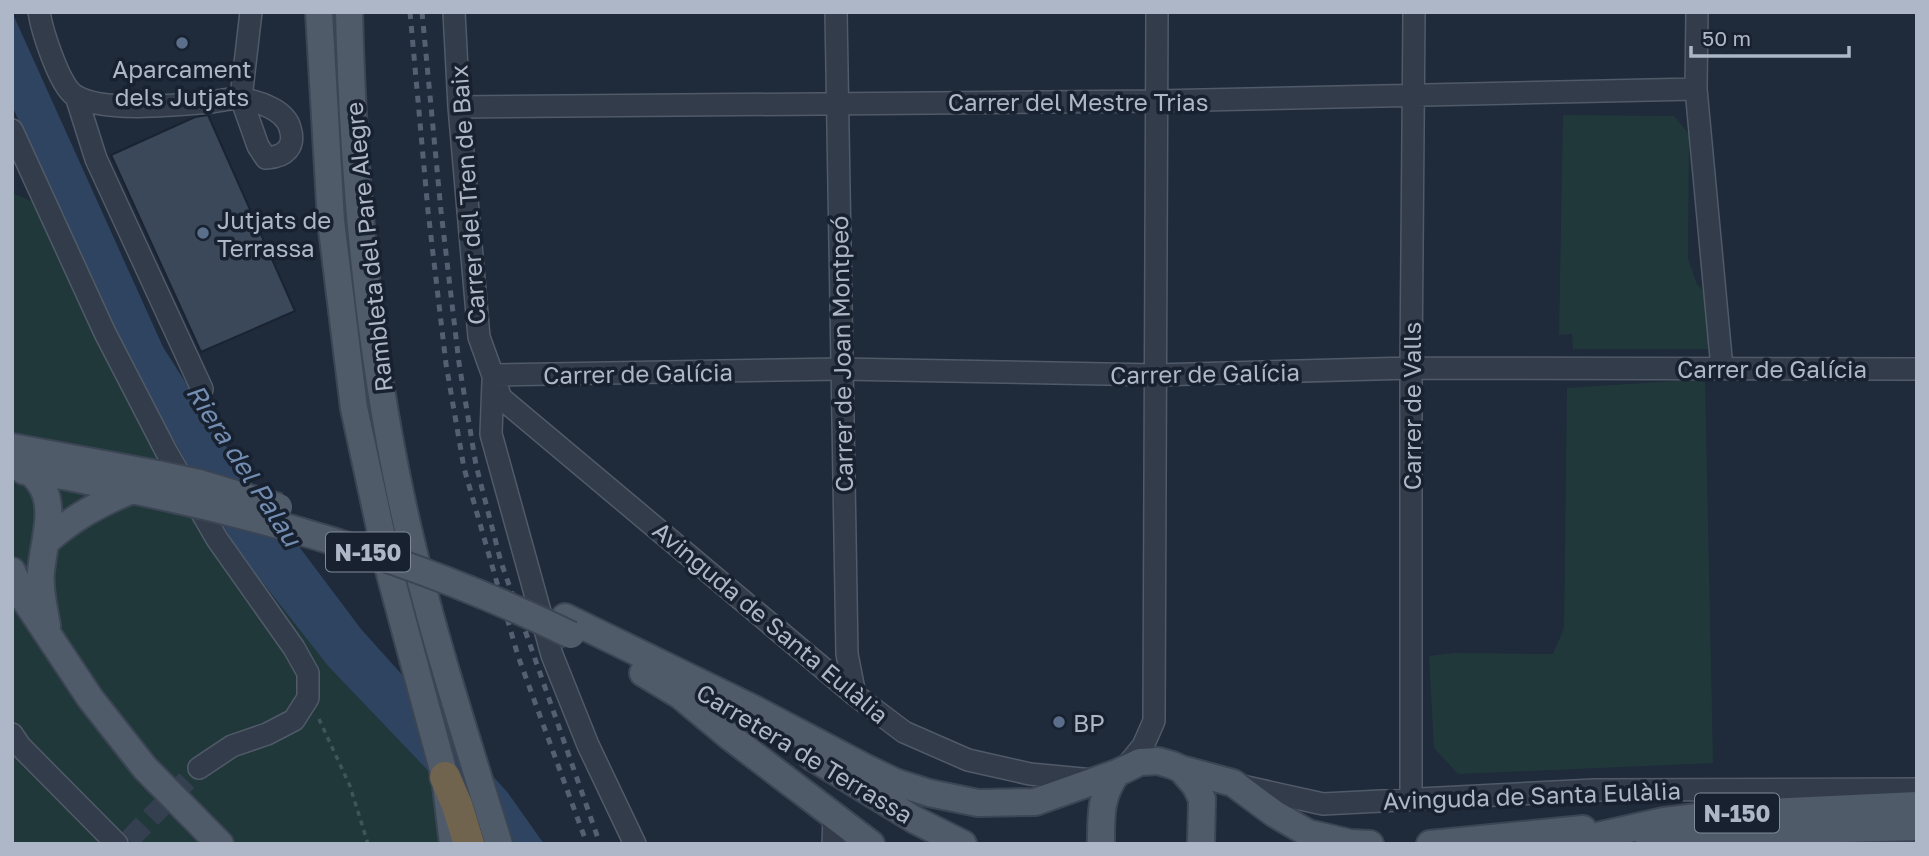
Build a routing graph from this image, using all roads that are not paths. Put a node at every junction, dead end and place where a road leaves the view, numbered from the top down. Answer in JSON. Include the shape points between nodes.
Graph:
{"nodes":[{"id":1,"x":39,"y":12,"type":"edge"},
{"id":2,"x":251,"y":12,"type":"edge"},
{"id":3,"x":319,"y":12,"type":"edge"},
{"id":4,"x":349,"y":12,"type":"edge"},
{"id":5,"x":454,"y":12,"type":"edge"},
{"id":6,"x":836,"y":12,"type":"edge"},
{"id":7,"x":1157,"y":12,"type":"edge"},
{"id":8,"x":1414,"y":12,"type":"edge"},
{"id":9,"x":1697,"y":12,"type":"edge"},
{"id":10,"x":1696,"y":89,"type":"junction"},
{"id":11,"x":76,"y":96,"type":"junction"},
{"id":12,"x":1413,"y":96,"type":"junction"},
{"id":13,"x":1156,"y":101,"type":"junction"},
{"id":14,"x":837,"y":103,"type":"junction"},
{"id":15,"x":460,"y":107,"type":"junction"},
{"id":16,"x":12,"y":130,"type":"edge"},
{"id":17,"x":1411,"y":368,"type":"junction"},
{"id":18,"x":1722,"y":368,"type":"junction"},
{"id":19,"x":841,"y":369,"type":"junction"},
{"id":20,"x":1917,"y":369,"type":"edge"},
{"id":21,"x":1156,"y":375,"type":"junction"},
{"id":22,"x":493,"y":376,"type":"junction"},
{"id":23,"x":202,"y":389,"type":"dead end"},
{"id":24,"x":12,"y":447,"type":"edge"},
{"id":25,"x":96,"y":462,"type":"junction"},
{"id":26,"x":17,"y":472,"type":"edge"},
{"id":27,"x":149,"y":486,"type":"junction"},
{"id":28,"x":48,"y":540,"type":"junction"},
{"id":29,"x":12,"y":571,"type":"edge"},
{"id":30,"x":568,"y":626,"type":"junction"},
{"id":31,"x":48,"y":631,"type":"junction"},
{"id":32,"x":648,"y":660,"type":"junction"},
{"id":33,"x":855,"y":695,"type":"junction"},
{"id":34,"x":681,"y":696,"type":"junction"},
{"id":35,"x":12,"y":734,"type":"edge"},
{"id":36,"x":200,"y":768,"type":"tunnel mouth"},
{"id":37,"x":1181,"y":769,"type":"junction"},
{"id":38,"x":1114,"y":774,"type":"junction"},
{"id":39,"x":444,"y":777,"type":"junction"},
{"id":40,"x":1233,"y":783,"type":"junction"},
{"id":41,"x":1411,"y":799,"type":"junction"},
{"id":42,"x":1916,"y":807,"type":"edge"},
{"id":43,"x":834,"y":816,"type":"junction"},
{"id":44,"x":1664,"y":821,"type":"junction"},
{"id":45,"x":1917,"y":834,"type":"edge"},
{"id":46,"x":123,"y":843,"type":"edge"},
{"id":47,"x":220,"y":844,"type":"edge"},
{"id":48,"x":453,"y":844,"type":"edge"},
{"id":49,"x":469,"y":844,"type":"edge"},
{"id":50,"x":499,"y":844,"type":"edge"},
{"id":51,"x":635,"y":844,"type":"edge"},
{"id":52,"x":833,"y":844,"type":"edge"},
{"id":53,"x":871,"y":844,"type":"edge"},
{"id":54,"x":924,"y":844,"type":"edge"},
{"id":55,"x":963,"y":844,"type":"edge"},
{"id":56,"x":1101,"y":844,"type":"edge"},
{"id":57,"x":1201,"y":844,"type":"edge"},
{"id":58,"x":1370,"y":844,"type":"edge"},
{"id":59,"x":1430,"y":844,"type":"edge"},
{"id":60,"x":1562,"y":844,"type":"edge"},
{"id":61,"x":1649,"y":844,"type":"edge"},
{"id":62,"x":1802,"y":844,"type":"edge"}],
"edges":[{"from":1,"to":11,"type":"street","via":[[64,81]]},
{"from":2,"to":11,"type":"street","via":[[241,98],[112,105]]},
{"from":3,"to":39,"type":"main road","name":"Rambleta del Pare Alegre","via":[[331,221],[354,408],[390,574]]},
{"from":4,"to":50,"type":"main road","name":"Rambleta del Pare Alegre","via":[[357,177],[374,349],[405,517],[432,626]]},
{"from":5,"to":15,"type":"street","name":"Carrer del Tren de Baix"},
{"from":6,"to":14,"type":"street","name":"Carrer de Joan Montpeó"},
{"from":7,"to":13,"type":"street"},
{"from":8,"to":12,"type":"street","name":"Carrer de Valls"},
{"from":9,"to":10,"type":"street"},
{"from":10,"to":12,"type":"street","name":"Carrer del Mestre Trias"},
{"from":10,"to":18,"type":"street"},
{"from":11,"to":23,"type":"street","via":[[96,159]]},
{"from":12,"to":13,"type":"street","name":"Carrer del Mestre Trias"},
{"from":12,"to":17,"type":"street","name":"Carrer de Valls"},
{"from":13,"to":14,"type":"street","name":"Carrer del Mestre Trias"},
{"from":13,"to":21,"type":"street"},
{"from":14,"to":15,"type":"street","name":"Carrer del Mestre Trias"},
{"from":14,"to":19,"type":"street","name":"Carrer de Joan Montpeó"},
{"from":15,"to":22,"type":"street","name":"Carrer del Tren de Baix","via":[[478,337]]},
{"from":16,"to":36,"type":"street","via":[[141,404],[217,539],[309,673],[309,698],[294,720],[232,746]]},
{"from":17,"to":18,"type":"street","name":"Carrer de Galícia"},
{"from":17,"to":21,"type":"street","name":"Carrer de Galícia"},
{"from":17,"to":41,"type":"street","name":"Carrer de Valls"},
{"from":18,"to":20,"type":"street","name":"Carrer de Galícia"},
{"from":19,"to":21,"type":"street","name":"Carrer de Galícia"},
{"from":19,"to":22,"type":"street","name":"Carrer de Galícia"},
{"from":19,"to":33,"type":"street","name":"Carrer de Joan Montpeó","via":[[847,654]]},
{"from":21,"to":38,"type":"street","via":[[1154,721],[1143,746]]},
{"from":22,"to":33,"type":"street","name":"Avinguda de Santa Eulàlia","via":[[501,398]]},
{"from":22,"to":51,"type":"street","via":[[491,434],[552,655]]},
{"from":24,"to":25,"type":"main road","number":"N-150"},
{"from":25,"to":26,"type":"main road"},
{"from":25,"to":27,"type":"main road","number":"N-150"},
{"from":26,"to":27,"type":"main road","number":"N-150"},
{"from":26,"to":28,"type":"main road","via":[[45,490]]},
{"from":27,"to":28,"type":"main road","via":[[89,508]]},
{"from":27,"to":30,"type":"main road","number":"N-150","bridge":true,"via":[[399,561]]},
{"from":28,"to":31,"type":"main road","via":[[41,586]]},
{"from":29,"to":31,"type":"main road","via":[[25,600]]},
{"from":30,"to":32,"type":"main road","number":"N-150"},
{"from":30,"to":34,"type":"main road","number":"N-150"},
{"from":31,"to":47,"type":"main road","via":[[126,746]]},
{"from":32,"to":38,"type":"main road","via":[[895,782],[929,793],[978,803],[1035,802]]},
{"from":32,"to":55,"type":"main road","name":"Carretera de Terrassa","number":"N-150"},
{"from":33,"to":38,"type":"street","name":"Avinguda de Santa Eulàlia","via":[[904,732],[968,760],[1030,774]]},
{"from":34,"to":43,"type":"main road"},
{"from":34,"to":54,"type":"main road","name":"Carretera de Terrassa","number":"N-150"},
{"from":35,"to":46,"type":"street"},
{"from":37,"to":38,"type":"main road","via":[[1158,761],[1140,762]]},
{"from":37,"to":40,"type":"main road"},
{"from":37,"to":57,"type":"main road","via":[[1202,799]]},
{"from":38,"to":56,"type":"main road","via":[[1101,803]]},
{"from":39,"to":48,"type":"main road","name":"Rambleta del Pare Alegre"},
{"from":39,"to":49,"type":"highway"},
{"from":40,"to":41,"type":"street","name":"Avinguda de Santa Eulàlia","via":[[1323,804]]},
{"from":40,"to":58,"type":"main road","via":[[1308,833]]},
{"from":41,"to":42,"type":"street","name":"Avinguda de Santa Eulàlia","via":[[1594,790]]},
{"from":42,"to":44,"type":"main road","number":"N-150","via":[[1753,811]]},
{"from":42,"to":61,"type":"main road","number":"N-150"},
{"from":43,"to":52,"type":"street"},
{"from":43,"to":53,"type":"main road"},
{"from":44,"to":59,"type":"main road"},
{"from":44,"to":60,"type":"main road","number":"N-150"},
{"from":45,"to":62,"type":"street"}]}
